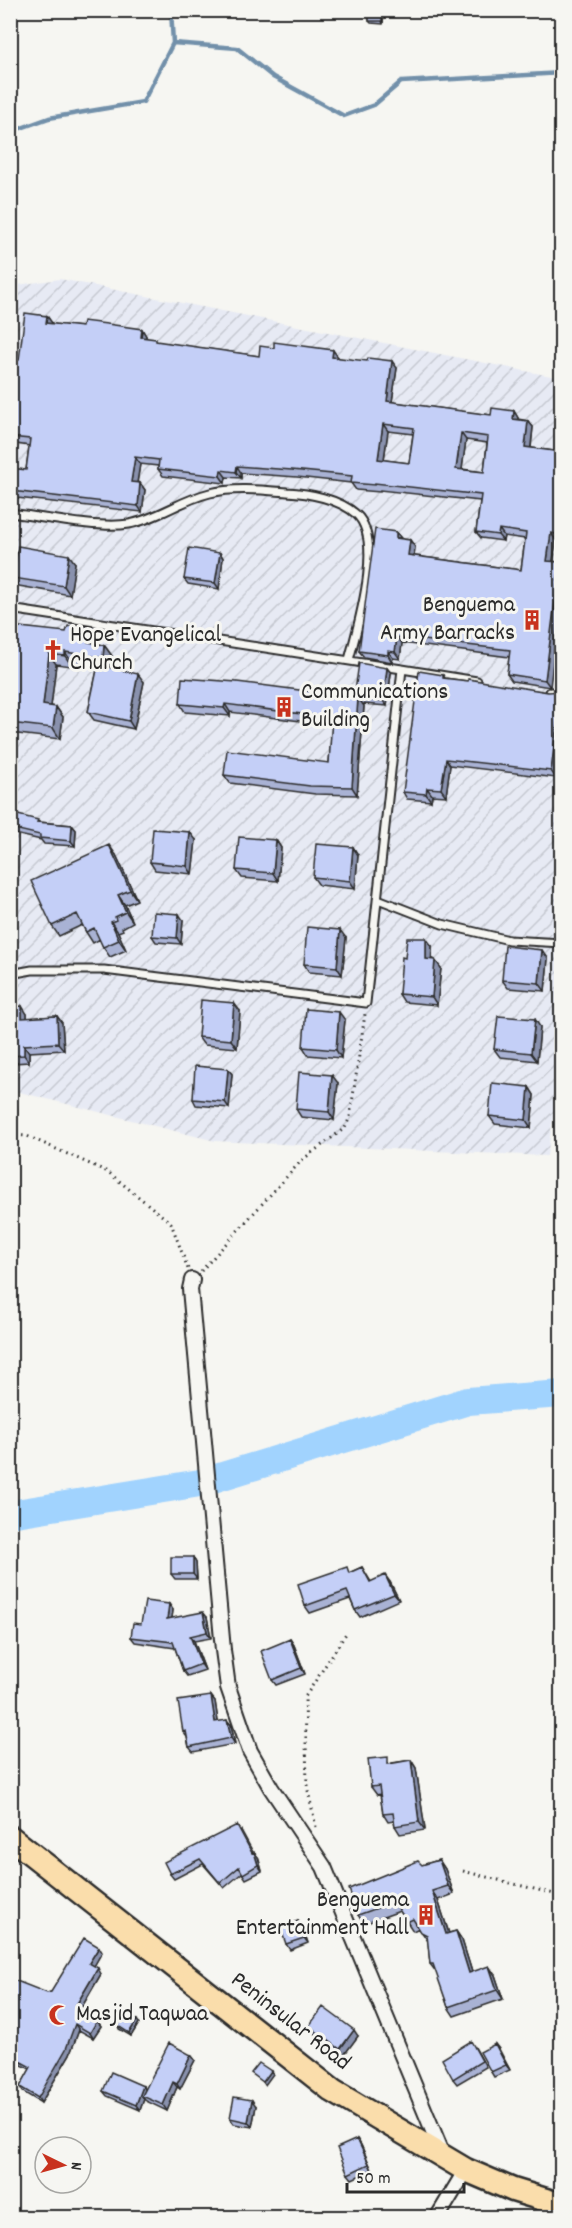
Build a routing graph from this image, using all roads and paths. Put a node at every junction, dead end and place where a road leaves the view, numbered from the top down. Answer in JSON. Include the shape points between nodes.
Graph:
{"nodes":[{"id":1,"x":10,"y":513,"type":"edge"},
{"id":2,"x":10,"y":609,"type":"edge"},
{"id":3,"x":349,"y":660,"type":"junction"},
{"id":4,"x":402,"y":669,"type":"junction"},
{"id":5,"x":561,"y":671,"type":"edge"},
{"id":6,"x":484,"y":682,"type":"edge"},
{"id":7,"x":543,"y":691,"type":"edge"},
{"id":8,"x":378,"y":899,"type":"junction"},
{"id":9,"x":561,"y":943,"type":"edge"},
{"id":10,"x":10,"y":974,"type":"edge"},
{"id":11,"x":366,"y":1003,"type":"junction"},
{"id":12,"x":10,"y":1135,"type":"edge"},
{"id":13,"x":192,"y":1280,"type":"junction"},
{"id":14,"x":347,"y":1632,"type":"dead end"},
{"id":15,"x":317,"y":1832,"type":"dead end"},
{"id":16,"x":10,"y":1837,"type":"edge"},
{"id":17,"x":464,"y":1871,"type":"dead end"},
{"id":18,"x":561,"y":1896,"type":"edge"},
{"id":19,"x":444,"y":2157,"type":"junction"},
{"id":20,"x":466,"y":2170,"type":"junction"},
{"id":21,"x":561,"y":2205,"type":"edge"},
{"id":22,"x":437,"y":2217,"type":"edge"}],
"edges":[{"from":1,"to":3,"type":"lane","via":[[128,524],[211,492],[250,489],[301,492],[336,502],[357,515],[366,530],[366,594]]},
{"from":2,"to":3,"type":"lane"},
{"from":3,"to":4,"type":"lane"},
{"from":4,"to":6,"type":"lane"},
{"from":4,"to":8,"type":"lane"},
{"from":5,"to":7,"type":"lane","via":[[558,692]]},
{"from":8,"to":9,"type":"lane","via":[[442,924],[509,940]]},
{"from":8,"to":11,"type":"lane"},
{"from":10,"to":11,"type":"lane","via":[[32,970],[104,970]]},
{"from":11,"to":13,"type":"path","via":[[350,1117],[345,1128],[302,1160]]},
{"from":12,"to":13,"type":"path","via":[[27,1136],[108,1172],[171,1224]]},
{"from":13,"to":19,"type":"street","via":[[228,1687],[260,1770],[324,1867]]},
{"from":14,"to":15,"type":"path","via":[[305,1697],[307,1786]]},
{"from":16,"to":19,"type":"main road","name":"Peninsular Road","via":[[304,2070]]},
{"from":17,"to":18,"type":"path"},
{"from":19,"to":20,"type":"main road","name":"Peninsular Road"},
{"from":20,"to":21,"type":"main road","name":"Peninsular Road"},
{"from":20,"to":22,"type":"street"}]}
